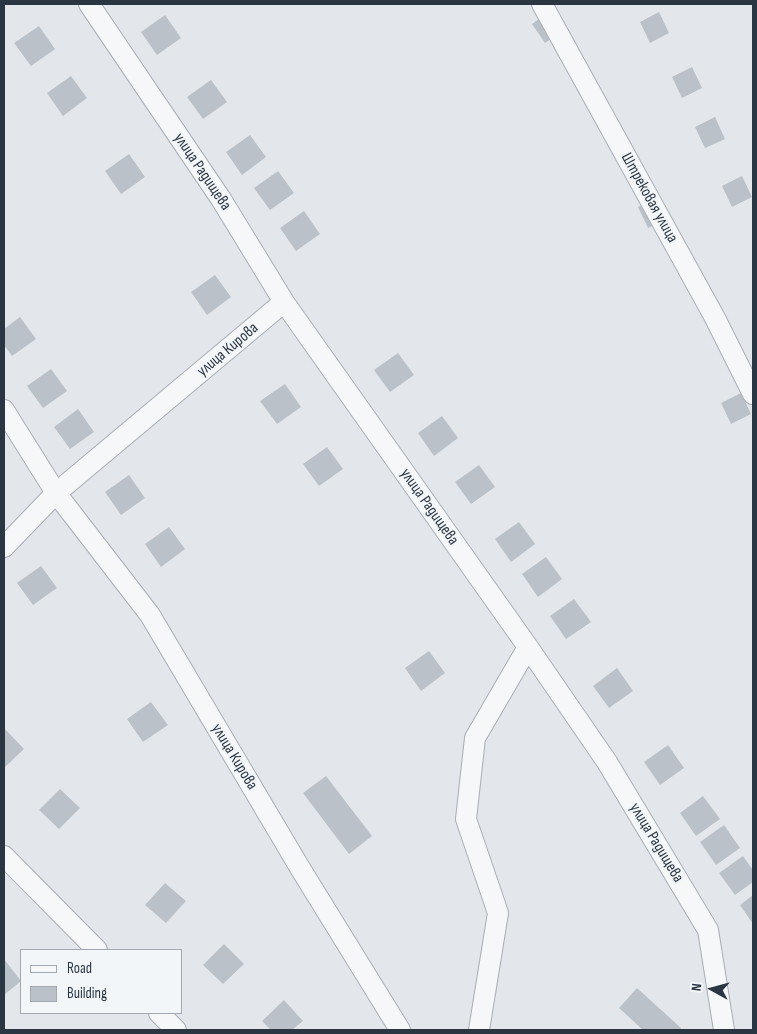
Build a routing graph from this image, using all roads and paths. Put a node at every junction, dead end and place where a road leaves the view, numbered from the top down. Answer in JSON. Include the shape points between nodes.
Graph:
{"nodes":[{"id":1,"x":89,"y":4,"type":"edge"},
{"id":2,"x":542,"y":4,"type":"edge"},
{"id":3,"x":284,"y":302,"type":"junction"},
{"id":4,"x":753,"y":394,"type":"edge"},
{"id":5,"x":4,"y":410,"type":"edge"},
{"id":6,"x":56,"y":493,"type":"junction"},
{"id":7,"x":4,"y":547,"type":"edge"},
{"id":8,"x":528,"y":647,"type":"junction"},
{"id":9,"x":4,"y":856,"type":"edge"},
{"id":10,"x":96,"y":949,"type":"edge"},
{"id":11,"x":160,"y":1014,"type":"edge"},
{"id":12,"x":176,"y":1030,"type":"edge"},
{"id":13,"x":400,"y":1030,"type":"edge"},
{"id":14,"x":479,"y":1030,"type":"edge"},
{"id":15,"x":724,"y":1030,"type":"edge"}],
"edges":[{"from":1,"to":3,"type":"street","name":"улица Радищева","via":[[221,199]]},
{"from":2,"to":4,"type":"street","name":"Штрековая улица","via":[[715,318]]},
{"from":3,"to":6,"type":"street","name":"улица Кирова"},
{"from":3,"to":8,"type":"street","name":"улица Радищева"},
{"from":5,"to":6,"type":"street","name":"улица Кирова"},
{"from":6,"to":7,"type":"street","name":"улица Кирова"},
{"from":6,"to":13,"type":"street","name":"улица Кирова","via":[[150,615]]},
{"from":8,"to":14,"type":"street","via":[[475,738],[466,819],[498,913]]},
{"from":8,"to":15,"type":"street","name":"улица Радищева","via":[[606,762],[708,930]]},
{"from":9,"to":10,"type":"street"},
{"from":11,"to":12,"type":"street"}]}
